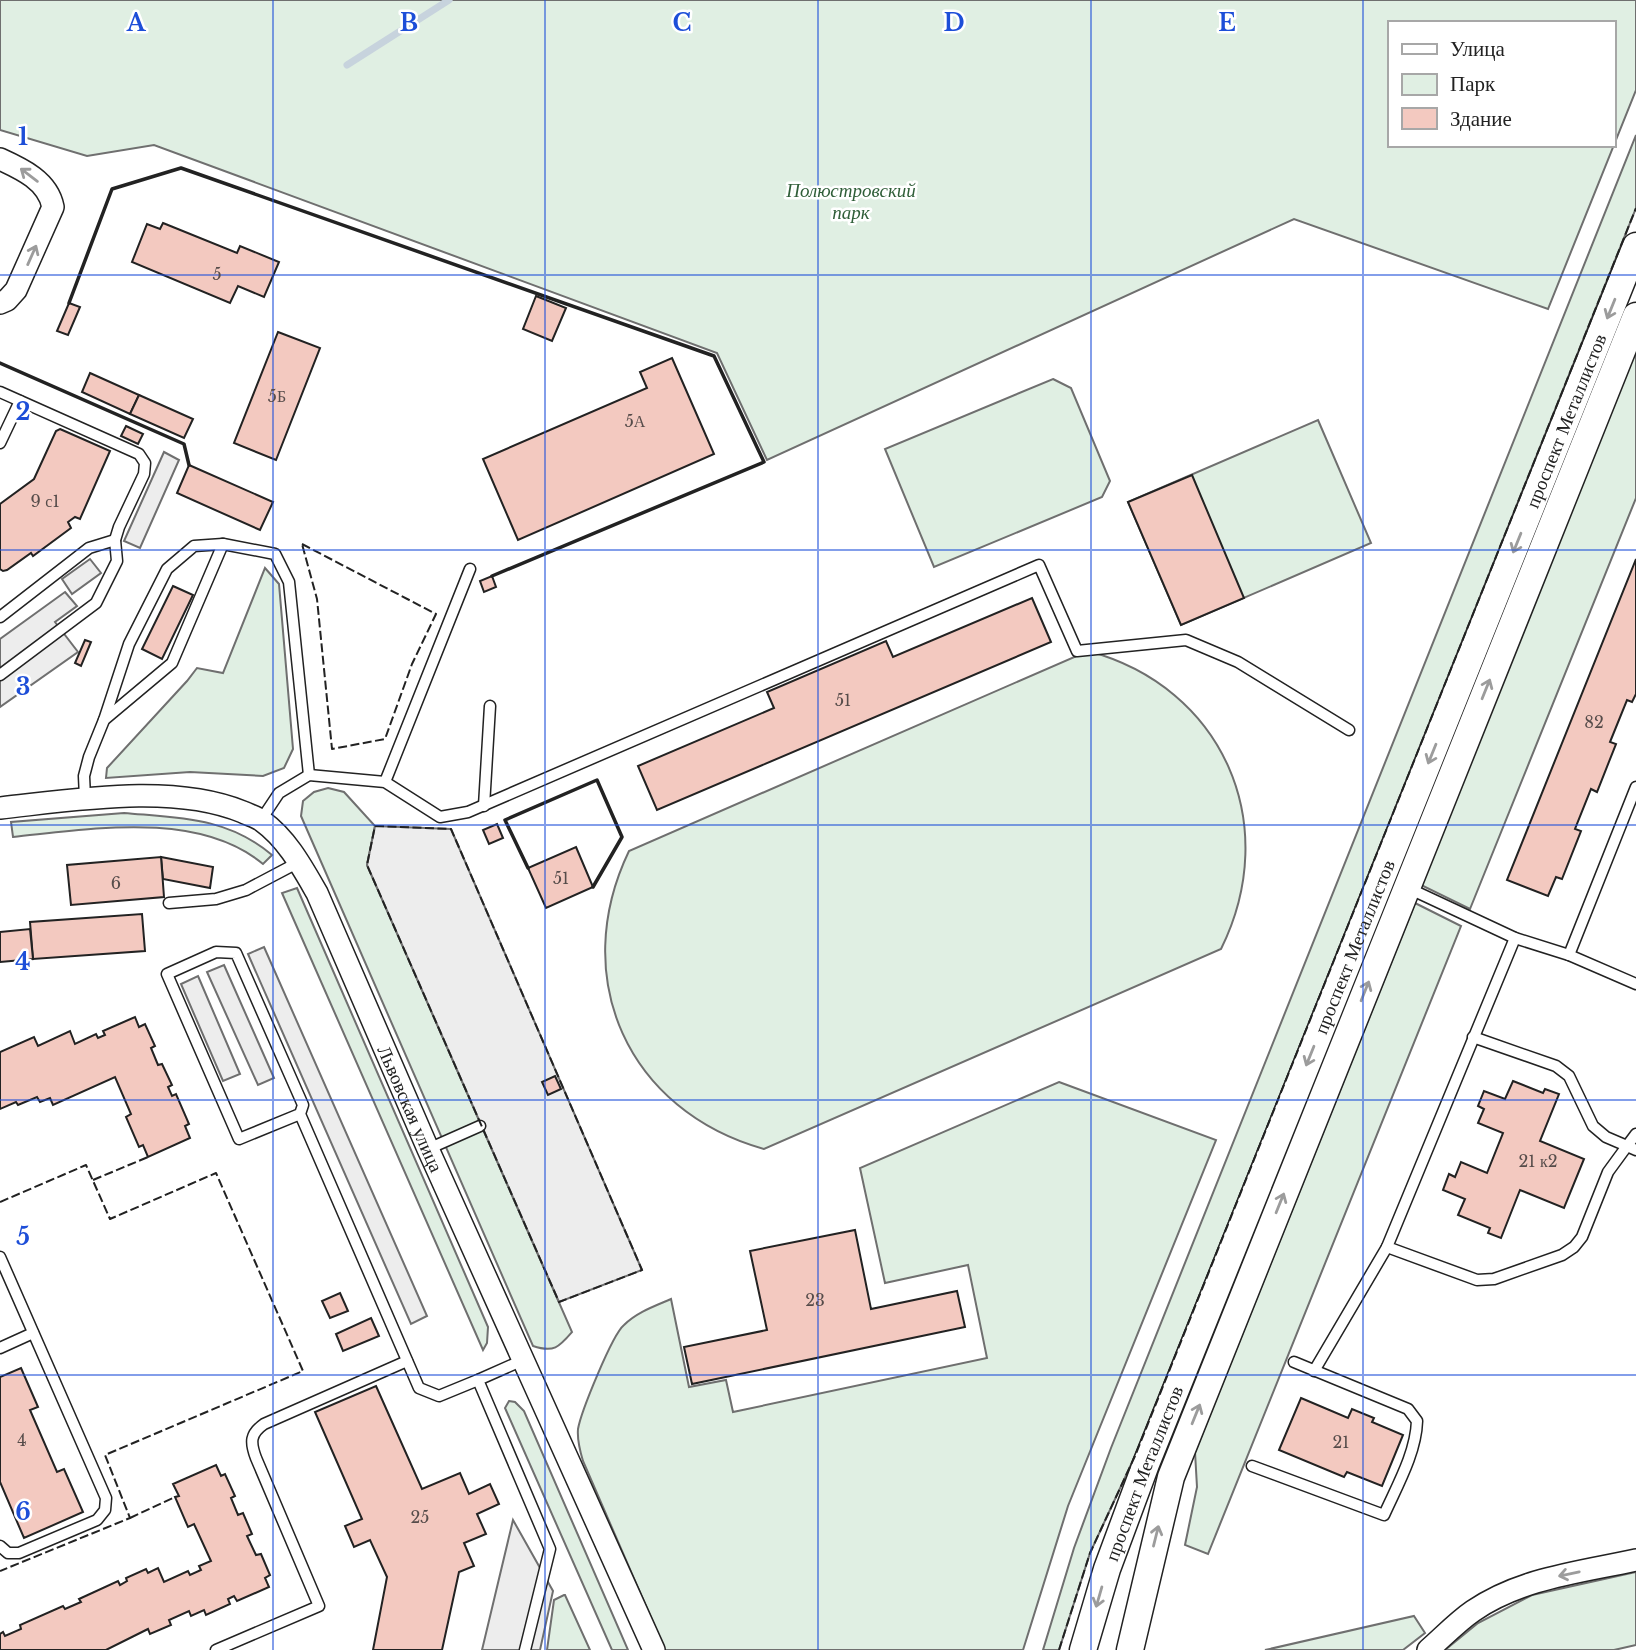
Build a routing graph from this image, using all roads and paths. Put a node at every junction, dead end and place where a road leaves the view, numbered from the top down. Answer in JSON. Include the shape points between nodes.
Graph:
{"nodes":[{"id":1,"x":0,"y":159,"type":"edge"},
{"id":2,"x":1636,"y":246,"type":"edge"},
{"id":3,"x":0,"y":303,"type":"edge"},
{"id":4,"x":1636,"y":316,"type":"edge"},
{"id":5,"x":0,"y":392,"type":"edge"},
{"id":6,"x":20,"y":401,"type":"junction"},
{"id":7,"x":0,"y":443,"type":"edge"},
{"id":8,"x":115,"y":540,"type":"junction"},
{"id":9,"x":223,"y":544,"type":"junction"},
{"id":10,"x":470,"y":569,"type":"dead end"},
{"id":11,"x":0,"y":617,"type":"edge"},
{"id":12,"x":0,"y":675,"type":"edge"},
{"id":13,"x":490,"y":706,"type":"dead end"},
{"id":14,"x":104,"y":720,"type":"junction"},
{"id":15,"x":1349,"y":730,"type":"dead end"},
{"id":16,"x":309,"y":775,"type":"junction"},
{"id":17,"x":385,"y":782,"type":"junction"},
{"id":18,"x":1636,"y":787,"type":"edge"},
{"id":19,"x":85,"y":799,"type":"junction"},
{"id":20,"x":484,"y":806,"type":"junction"},
{"id":21,"x":0,"y":808,"type":"edge"},
{"id":22,"x":261,"y":820,"type":"junction"},
{"id":23,"x":299,"y":862,"type":"junction"},
{"id":24,"x":1395,"y":882,"type":"junction"},
{"id":25,"x":169,"y":903,"type":"dead end"},
{"id":26,"x":1515,"y":938,"type":"junction"},
{"id":27,"x":1569,"y":956,"type":"junction"},
{"id":28,"x":1636,"y":984,"type":"edge"},
{"id":29,"x":1473,"y":1037,"type":"junction"},
{"id":30,"x":300,"y":1114,"type":"junction"},
{"id":31,"x":480,"y":1126,"type":"dead end"},
{"id":32,"x":1636,"y":1134,"type":"edge"},
{"id":33,"x":1631,"y":1148,"type":"edge"},
{"id":34,"x":428,"y":1149,"type":"junction"},
{"id":35,"x":1387,"y":1247,"type":"junction"},
{"id":36,"x":0,"y":1257,"type":"edge"},
{"id":37,"x":33,"y":1333,"type":"junction"},
{"id":38,"x":0,"y":1348,"type":"edge"},
{"id":39,"x":523,"y":1360,"type":"junction"},
{"id":40,"x":407,"y":1361,"type":"junction"},
{"id":41,"x":1294,"y":1362,"type":"dead end"},
{"id":42,"x":1314,"y":1371,"type":"junction"},
{"id":43,"x":478,"y":1380,"type":"junction"},
{"id":44,"x":1252,"y":1466,"type":"dead end"},
{"id":45,"x":0,"y":1546,"type":"edge"},
{"id":46,"x":1636,"y":1560,"type":"edge"},
{"id":47,"x":216,"y":1650,"type":"edge"},
{"id":48,"x":526,"y":1650,"type":"edge"},
{"id":49,"x":654,"y":1650,"type":"edge"},
{"id":50,"x":1083,"y":1650,"type":"edge"},
{"id":51,"x":1130,"y":1650,"type":"edge"},
{"id":52,"x":1428,"y":1650,"type":"edge"}],
"edges":[{"from":3,"to":1,"type":"street","one_way":true,"via":[[16,290],[53,207],[45,188],[27,172]]},
{"from":2,"to":24,"type":"street","name":"проспект Металлистов","one_way":true},
{"from":24,"to":4,"type":"street","name":"проспект Металлистов","one_way":true},
{"from":5,"to":6,"type":"lane"},
{"from":6,"to":7,"type":"lane"},
{"from":6,"to":8,"type":"lane","via":[[142,458],[144,474]]},
{"from":8,"to":11,"type":"lane","via":[[89,548]]},
{"from":8,"to":12,"type":"lane","via":[[117,561],[96,603]]},
{"from":9,"to":14,"type":"lane","via":[[173,663]]},
{"from":9,"to":14,"type":"lane","via":[[194,546],[167,569],[129,644]]},
{"from":9,"to":16,"type":"lane","via":[[275,554],[289,582]]},
{"from":10,"to":17,"type":"lane"},
{"from":13,"to":20,"type":"lane"},
{"from":14,"to":19,"type":"lane","via":[[89,757]]},
{"from":15,"to":20,"type":"lane","via":[[1238,662],[1186,640],[1077,651],[1039,565]]},
{"from":16,"to":17,"type":"lane"},
{"from":16,"to":22,"type":"lane","via":[[279,793]]},
{"from":17,"to":20,"type":"lane","via":[[440,817]]},
{"from":18,"to":27,"type":"lane"},
{"from":19,"to":21,"type":"street","name":"Львовская улица"},
{"from":19,"to":22,"type":"street","name":"Львовская улица","via":[[194,799],[229,806]]},
{"from":22,"to":23,"type":"street","name":"Львовская улица"},
{"from":23,"to":25,"type":"lane","via":[[246,890],[216,899]]},
{"from":23,"to":34,"type":"street","name":"Львовская улица","via":[[317,893]]},
{"from":24,"to":26,"type":"lane"},
{"from":24,"to":50,"type":"street","name":"проспект Металлистов","one_way":true,"via":[[1146,1464]]},
{"from":51,"to":24,"type":"street","name":"проспект Металлистов","one_way":true,"via":[[1171,1477]]},
{"from":26,"to":27,"type":"lane"},
{"from":26,"to":29,"type":"lane"},
{"from":27,"to":28,"type":"lane"},
{"from":29,"to":33,"type":"lane","via":[[1556,1066],[1569,1076],[1593,1125],[1606,1137]]},
{"from":29,"to":35,"type":"lane"},
{"from":30,"to":30,"type":"lane","via":[[303,1105],[236,953],[216,952],[167,974],[239,1139]]},
{"from":30,"to":40,"type":"lane"},
{"from":31,"to":34,"type":"lane"},
{"from":32,"to":33,"type":"lane"},
{"from":33,"to":35,"type":"lane","via":[[1608,1172],[1582,1237],[1562,1255],[1494,1279],[1476,1280]]},
{"from":34,"to":39,"type":"street","name":"Львовская улица"},
{"from":35,"to":42,"type":"lane"},
{"from":36,"to":37,"type":"lane"},
{"from":37,"to":38,"type":"lane"},
{"from":37,"to":45,"type":"lane","via":[[106,1499],[105,1510],[97,1520],[19,1553],[8,1553]]},
{"from":39,"to":43,"type":"lane"},
{"from":39,"to":49,"type":"street","name":"Львовская улица"},
{"from":40,"to":43,"type":"lane","via":[[419,1388],[439,1396]]},
{"from":40,"to":47,"type":"lane","via":[[254,1432],[250,1444],[319,1606]]},
{"from":41,"to":42,"type":"lane"},
{"from":42,"to":44,"type":"lane","via":[[1408,1409],[1418,1421],[1417,1435],[1384,1515]]},
{"from":43,"to":48,"type":"lane","via":[[550,1549]]},
{"from":46,"to":52,"type":"street","one_way":true,"via":[[1528,1583],[1507,1592],[1472,1612]]}]}
